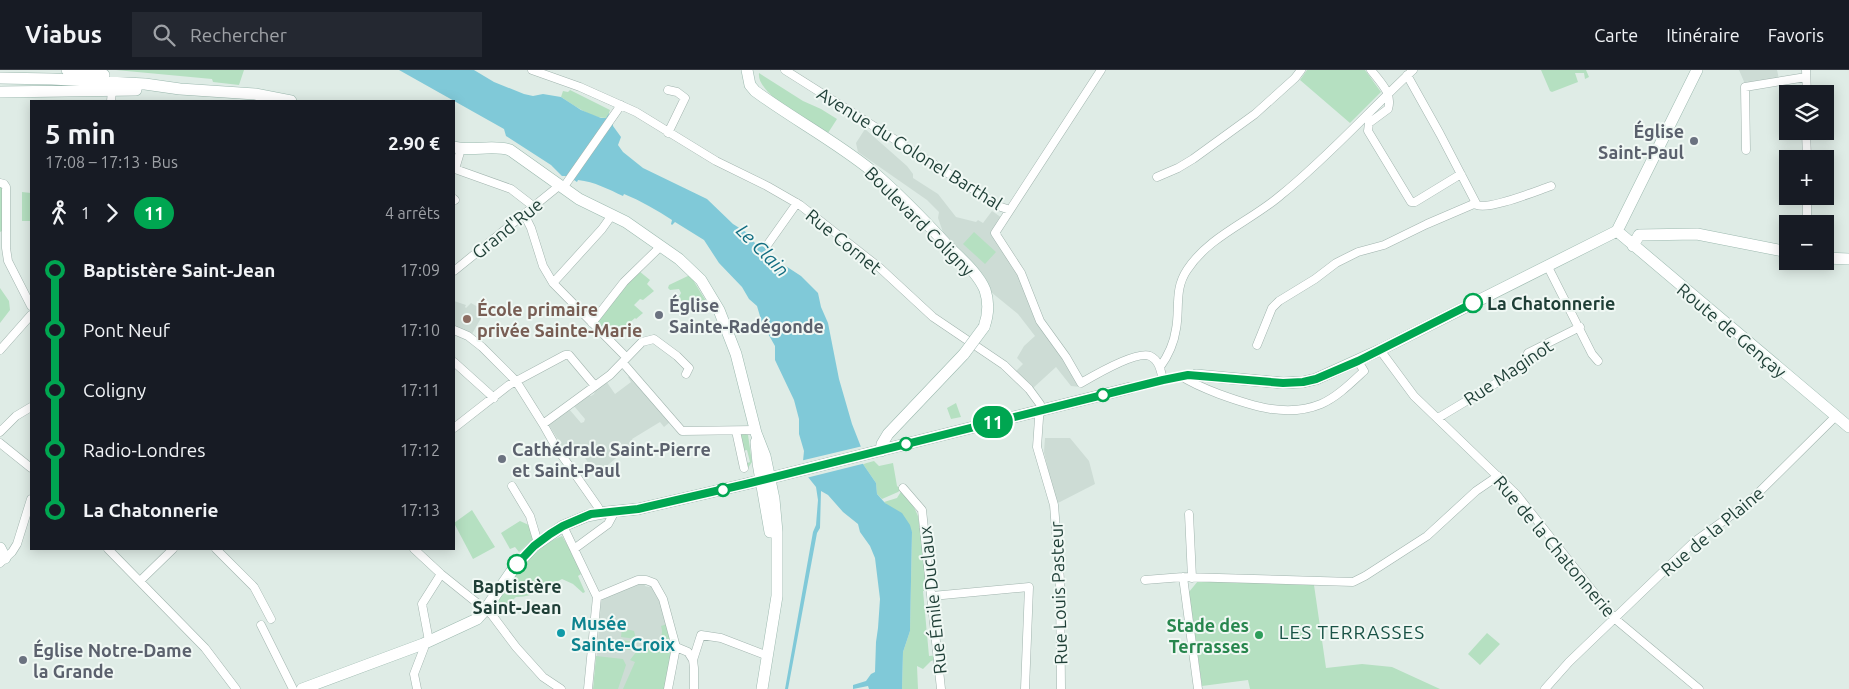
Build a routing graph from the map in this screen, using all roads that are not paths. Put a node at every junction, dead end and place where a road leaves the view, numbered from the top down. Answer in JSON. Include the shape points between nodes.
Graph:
{"nodes":[{"id":1,"x":67,"y":70,"type":"edge"},
{"id":2,"x":532,"y":70,"type":"edge"},
{"id":3,"x":747,"y":70,"type":"edge"},
{"id":4,"x":753,"y":70,"type":"edge"},
{"id":5,"x":785,"y":70,"type":"edge"},
{"id":6,"x":1100,"y":70,"type":"edge"},
{"id":7,"x":1301,"y":70,"type":"edge"},
{"id":8,"x":1371,"y":70,"type":"edge"},
{"id":9,"x":1697,"y":70,"type":"edge"},
{"id":10,"x":54,"y":73,"type":"edge"},
{"id":11,"x":1410,"y":73,"type":"edge"},
{"id":12,"x":1806,"y":74,"type":"edge"},
{"id":13,"x":0,"y":78,"type":"edge"},
{"id":14,"x":145,"y":84,"type":"junction"},
{"id":15,"x":180,"y":88,"type":"junction"},
{"id":16,"x":668,"y":90,"type":"dead end"},
{"id":17,"x":34,"y":91,"type":"junction"},
{"id":18,"x":55,"y":91,"type":"junction"},
{"id":19,"x":110,"y":91,"type":"edge"},
{"id":20,"x":0,"y":92,"type":"edge"},
{"id":21,"x":1388,"y":94,"type":"junction"},
{"id":22,"x":763,"y":96,"type":"junction"},
{"id":23,"x":286,"y":100,"type":"edge"},
{"id":24,"x":621,"y":105,"type":"junction"},
{"id":25,"x":668,"y":132,"type":"junction"},
{"id":26,"x":458,"y":148,"type":"edge"},
{"id":27,"x":1746,"y":150,"type":"dead end"},
{"id":28,"x":455,"y":164,"type":"edge"},
{"id":29,"x":455,"y":170,"type":"edge"},
{"id":30,"x":1460,"y":174,"type":"junction"},
{"id":31,"x":1157,"y":177,"type":"dead end"},
{"id":32,"x":0,"y":183,"type":"edge"},
{"id":33,"x":564,"y":184,"type":"junction"},
{"id":34,"x":1551,"y":186,"type":"dead end"},
{"id":35,"x":797,"y":203,"type":"junction"},
{"id":36,"x":1476,"y":203,"type":"junction"},
{"id":37,"x":533,"y":206,"type":"junction"},
{"id":38,"x":1010,"y":210,"type":"junction"},
{"id":39,"x":524,"y":214,"type":"junction"},
{"id":40,"x":612,"y":215,"type":"junction"},
{"id":41,"x":1617,"y":231,"type":"junction"},
{"id":42,"x":768,"y":244,"type":"dead end"},
{"id":43,"x":661,"y":246,"type":"junction"},
{"id":44,"x":1633,"y":246,"type":"junction"},
{"id":45,"x":1779,"y":250,"type":"edge"},
{"id":46,"x":1834,"y":258,"type":"edge"},
{"id":47,"x":1849,"y":259,"type":"edge"},
{"id":48,"x":1547,"y":265,"type":"junction"},
{"id":49,"x":455,"y":270,"type":"edge"},
{"id":50,"x":553,"y":283,"type":"junction"},
{"id":51,"x":30,"y":304,"type":"edge"},
{"id":52,"x":30,"y":316,"type":"edge"},
{"id":53,"x":592,"y":323,"type":"junction"},
{"id":54,"x":1580,"y":327,"type":"junction"},
{"id":55,"x":455,"y":330,"type":"edge"},
{"id":56,"x":1257,"y":345,"type":"dead end"},
{"id":57,"x":0,"y":350,"type":"edge"},
{"id":58,"x":1380,"y":350,"type":"junction"},
{"id":59,"x":625,"y":360,"type":"junction"},
{"id":60,"x":1598,"y":362,"type":"dead end"},
{"id":61,"x":455,"y":363,"type":"edge"},
{"id":62,"x":1361,"y":366,"type":"junction"},
{"id":63,"x":1160,"y":367,"type":"junction"},
{"id":64,"x":686,"y":374,"type":"dead end"},
{"id":65,"x":1196,"y":375,"type":"joint"},
{"id":66,"x":1181,"y":376,"type":"junction"},
{"id":67,"x":1163,"y":380,"type":"junction"},
{"id":68,"x":516,"y":381,"type":"junction"},
{"id":69,"x":595,"y":386,"type":"junction"},
{"id":70,"x":1130,"y":388,"type":"joint"},
{"id":71,"x":494,"y":398,"type":"junction"},
{"id":72,"x":30,"y":408,"type":"edge"},
{"id":73,"x":1040,"y":410,"type":"junction"},
{"id":74,"x":1836,"y":416,"type":"junction"},
{"id":75,"x":1438,"y":418,"type":"junction"},
{"id":76,"x":899,"y":423,"type":"junction"},
{"id":77,"x":543,"y":424,"type":"junction"},
{"id":78,"x":455,"y":427,"type":"edge"},
{"id":79,"x":1849,"y":428,"type":"edge"},
{"id":80,"x":736,"y":431,"type":"junction"},
{"id":81,"x":0,"y":432,"type":"edge"},
{"id":82,"x":756,"y":432,"type":"junction"},
{"id":83,"x":0,"y":443,"type":"edge"},
{"id":84,"x":893,"y":447,"type":"junction"},
{"id":85,"x":877,"y":453,"type":"junction"},
{"id":86,"x":30,"y":467,"type":"edge"},
{"id":87,"x":744,"y":468,"type":"dead end"},
{"id":88,"x":1498,"y":476,"type":"junction"},
{"id":89,"x":766,"y":480,"type":"junction"},
{"id":90,"x":512,"y":486,"type":"dead end"},
{"id":91,"x":903,"y":488,"type":"dead end"},
{"id":92,"x":30,"y":502,"type":"edge"},
{"id":93,"x":615,"y":511,"type":"junction"},
{"id":94,"x":599,"y":513,"type":"junction"},
{"id":95,"x":1189,"y":514,"type":"dead end"},
{"id":96,"x":563,"y":526,"type":"junction"},
{"id":97,"x":538,"y":543,"type":"junction"},
{"id":98,"x":574,"y":549,"type":"junction"},
{"id":99,"x":109,"y":550,"type":"edge"},
{"id":100,"x":171,"y":550,"type":"edge"},
{"id":101,"x":217,"y":550,"type":"edge"},
{"id":102,"x":415,"y":550,"type":"edge"},
{"id":103,"x":2,"y":557,"type":"edge"},
{"id":104,"x":442,"y":574,"type":"junction"},
{"id":105,"x":1188,"y":578,"type":"junction"},
{"id":106,"x":1145,"y":580,"type":"dead end"},
{"id":107,"x":140,"y":581,"type":"junction"},
{"id":108,"x":597,"y":596,"type":"junction"},
{"id":109,"x":932,"y":596,"type":"junction"},
{"id":110,"x":485,"y":610,"type":"junction"},
{"id":111,"x":1614,"y":618,"type":"junction"},
{"id":112,"x":271,"y":619,"type":"dead end"},
{"id":113,"x":261,"y":625,"type":"dead end"},
{"id":114,"x":426,"y":643,"type":"junction"},
{"id":115,"x":676,"y":648,"type":"junction"},
{"id":116,"x":768,"y":656,"type":"junction"},
{"id":117,"x":693,"y":660,"type":"junction"},
{"id":118,"x":236,"y":689,"type":"edge"},
{"id":119,"x":293,"y":689,"type":"edge"},
{"id":120,"x":302,"y":689,"type":"edge"},
{"id":121,"x":417,"y":689,"type":"edge"},
{"id":122,"x":561,"y":689,"type":"edge"},
{"id":123,"x":588,"y":689,"type":"edge"},
{"id":124,"x":668,"y":689,"type":"edge"},
{"id":125,"x":694,"y":689,"type":"edge"},
{"id":126,"x":762,"y":689,"type":"edge"},
{"id":127,"x":941,"y":689,"type":"edge"},
{"id":128,"x":1025,"y":689,"type":"edge"},
{"id":129,"x":1061,"y":689,"type":"edge"},
{"id":130,"x":1198,"y":689,"type":"edge"},
{"id":131,"x":1545,"y":689,"type":"edge"},
{"id":132,"x":1699,"y":689,"type":"edge"}],
"edges":[{"from":1,"to":14,"type":"main road"},
{"from":2,"to":24,"type":"street","name":"Rue Cornet"},
{"from":3,"to":22,"type":"main road","name":"Boulevard Coligny","via":[[750,84]]},
{"from":4,"to":22,"type":"main road","via":[[753,79]]},
{"from":5,"to":38,"type":"street","name":"Avenue du Colonel Barthal"},
{"from":6,"to":38,"type":"street"},
{"from":7,"to":31,"type":"street","via":[[1255,114],[1193,159]]},
{"from":8,"to":21,"type":"street"},
{"from":9,"to":41,"type":"main road"},
{"from":10,"to":13,"type":"main road"},
{"from":10,"to":17,"type":"main road"},
{"from":10,"to":18,"type":"main road"},
{"from":10,"to":19,"type":"main road"},
{"from":11,"to":21,"type":"street"},
{"from":11,"to":30,"type":"street"},
{"from":12,"to":27,"type":"street","via":[[1745,87]]},
{"from":14,"to":15,"type":"main road"},
{"from":14,"to":19,"type":"main road"},
{"from":15,"to":19,"type":"main road"},
{"from":15,"to":23,"type":"main road"},
{"from":16,"to":25,"type":"street","via":[[685,98]]},
{"from":17,"to":18,"type":"main road"},
{"from":17,"to":20,"type":"main road"},
{"from":18,"to":19,"type":"main road"},
{"from":21,"to":30,"type":"street","via":[[1388,109],[1369,123],[1368,131],[1411,202]]},
{"from":21,"to":63,"type":"street","via":[[1287,190],[1214,242],[1187,269],[1178,291],[1177,328]]},
{"from":22,"to":76,"type":"main road","name":"Boulevard Coligny","bridge":true,"via":[[872,172],[936,233],[984,288],[988,310],[984,327],[964,354]]},
{"from":24,"to":25,"type":"street","name":"Rue Cornet"},
{"from":24,"to":33,"type":"street","name":"Grand'Rue"},
{"from":25,"to":35,"type":"street","name":"Rue Cornet"},
{"from":26,"to":28,"type":"street"},
{"from":26,"to":33,"type":"main road","via":[[510,150]]},
{"from":29,"to":37,"type":"street","via":[[511,189]]},
{"from":30,"to":36,"type":"street"},
{"from":32,"to":51,"type":"street","via":[[6,187],[8,261]]},
{"from":33,"to":37,"type":"street","name":"Grand'Rue"},
{"from":33,"to":40,"type":"main road","via":[[579,199]]},
{"from":34,"to":36,"type":"street","via":[[1482,206]]},
{"from":35,"to":42,"type":"street"},
{"from":35,"to":73,"type":"street","name":"Rue Cornet","via":[[880,268],[933,317],[1004,365],[1039,402]]},
{"from":36,"to":56,"type":"street","via":[[1384,246],[1358,252],[1336,264],[1272,308]]},
{"from":37,"to":39,"type":"street","name":"Grand'Rue"},
{"from":38,"to":63,"type":"street","via":[[996,234],[1021,273],[1040,321],[1080,383],[1119,362],[1145,355],[1152,357]]},
{"from":39,"to":49,"type":"street","name":"Grand'Rue"},
{"from":39,"to":50,"type":"street","via":[[543,266]]},
{"from":40,"to":43,"type":"main road"},
{"from":40,"to":50,"type":"street"},
{"from":41,"to":44,"type":"main road","name":"Route de Gençay"},
{"from":41,"to":48,"type":"main road"},
{"from":43,"to":53,"type":"street","via":[[624,282]]},
{"from":43,"to":82,"type":"main road","via":[[693,272],[714,299],[736,354]]},
{"from":44,"to":45,"type":"main road","via":[[1639,235],[1697,234]]},
{"from":44,"to":74,"type":"main road","name":"Route de Gençay"},
{"from":46,"to":47,"type":"main road"},
{"from":48,"to":54,"type":"street"},
{"from":48,"to":58,"type":"main road"},
{"from":50,"to":53,"type":"street"},
{"from":52,"to":57,"type":"street"},
{"from":53,"to":59,"type":"street"},
{"from":54,"to":60,"type":"street"},
{"from":54,"to":75,"type":"street","name":"Rue Maginot","via":[[1528,353],[1523,366]]},
{"from":55,"to":68,"type":"street","via":[[468,336]]},
{"from":58,"to":62,"type":"main road"},
{"from":58,"to":75,"type":"street","name":"Rue de la Chatonnerie","via":[[1406,386]]},
{"from":59,"to":64,"type":"street","via":[[642,342],[654,339],[689,368]]},
{"from":59,"to":69,"type":"street"},
{"from":59,"to":80,"type":"street","via":[[682,431]]},
{"from":61,"to":71,"type":"street"},
{"from":62,"to":65,"type":"main road","via":[[1293,383]]},
{"from":62,"to":66,"type":"street","via":[[1340,392],[1324,402],[1294,410],[1250,406]]},
{"from":63,"to":67,"type":"street"},
{"from":65,"to":66,"type":"street"},
{"from":66,"to":67,"type":"street"},
{"from":67,"to":70,"type":"street"},
{"from":68,"to":69,"type":"street","via":[[568,354]]},
{"from":68,"to":71,"type":"street"},
{"from":68,"to":77,"type":"street"},
{"from":69,"to":77,"type":"street"},
{"from":70,"to":73,"type":"main road"},
{"from":71,"to":78,"type":"street"},
{"from":72,"to":81,"type":"street"},
{"from":73,"to":84,"type":"main road"},
{"from":73,"to":129,"type":"street","name":"Rue Louis Pasteur","via":[[1037,446],[1054,505],[1060,580]]},
{"from":74,"to":79,"type":"main road","name":"Route de Gençay"},
{"from":74,"to":111,"type":"street","name":"Rue de la Plaine","via":[[1747,504],[1700,537]]},
{"from":75,"to":88,"type":"street","name":"Rue de la Chatonnerie"},
{"from":76,"to":84,"type":"main road","name":"Boulevard Coligny","via":[[892,436]]},
{"from":76,"to":85,"type":"main road","name":"Boulevard Coligny"},
{"from":77,"to":94,"type":"street","via":[[598,506]]},
{"from":80,"to":82,"type":"street"},
{"from":80,"to":87,"type":"street"},
{"from":82,"to":89,"type":"main road","via":[[756,451]]},
{"from":83,"to":86,"type":"street"},
{"from":84,"to":85,"type":"main road"},
{"from":85,"to":89,"type":"main road"},
{"from":88,"to":105,"type":"street","via":[[1476,491],[1427,536],[1353,582]]},
{"from":88,"to":111,"type":"street","name":"Rue de la Chatonnerie","via":[[1517,495]]},
{"from":89,"to":93,"type":"main road","via":[[638,509]]},
{"from":89,"to":116,"type":"main road","via":[[777,563],[777,596]]},
{"from":90,"to":97,"type":"street","via":[[530,516]]},
{"from":91,"to":109,"type":"street","name":"Rue Émile Duclaux","via":[[922,510]]},
{"from":92,"to":103,"type":"street","via":[[17,544]]},
{"from":93,"to":94,"type":"main road"},
{"from":93,"to":98,"type":"street","via":[[608,524]]},
{"from":94,"to":96,"type":"main road"},
{"from":95,"to":105,"type":"street"},
{"from":96,"to":97,"type":"main road"},
{"from":96,"to":98,"type":"street"},
{"from":97,"to":110,"type":"main road","via":[[514,568]]},
{"from":98,"to":108,"type":"street"},
{"from":99,"to":107,"type":"street"},
{"from":100,"to":107,"type":"street"},
{"from":101,"to":112,"type":"street","via":[[254,587]]},
{"from":102,"to":104,"type":"street"},
{"from":104,"to":110,"type":"street"},
{"from":104,"to":114,"type":"street","via":[[422,604]]},
{"from":105,"to":106,"type":"street"},
{"from":105,"to":130,"type":"street"},
{"from":107,"to":118,"type":"street"},
{"from":108,"to":115,"type":"street","via":[[638,580],[652,582],[662,597]]},
{"from":108,"to":123,"type":"street"},
{"from":109,"to":127,"type":"street","name":"Rue Émile Duclaux"},
{"from":109,"to":128,"type":"street","via":[[1029,587]]},
{"from":110,"to":114,"type":"main road","via":[[477,619]]},
{"from":110,"to":122,"type":"street","via":[[544,677]]},
{"from":111,"to":131,"type":"street","name":"Rue de la Plaine"},
{"from":111,"to":132,"type":"street","name":"Rue de la Chatonnerie"},
{"from":113,"to":119,"type":"street"},
{"from":114,"to":120,"type":"main road"},
{"from":114,"to":121,"type":"street","via":[[414,674]]},
{"from":115,"to":117,"type":"street","via":[[688,652]]},
{"from":115,"to":124,"type":"street"},
{"from":116,"to":117,"type":"street","via":[[721,638],[702,635]]},
{"from":116,"to":126,"type":"main road"},
{"from":117,"to":125,"type":"street"}]}
